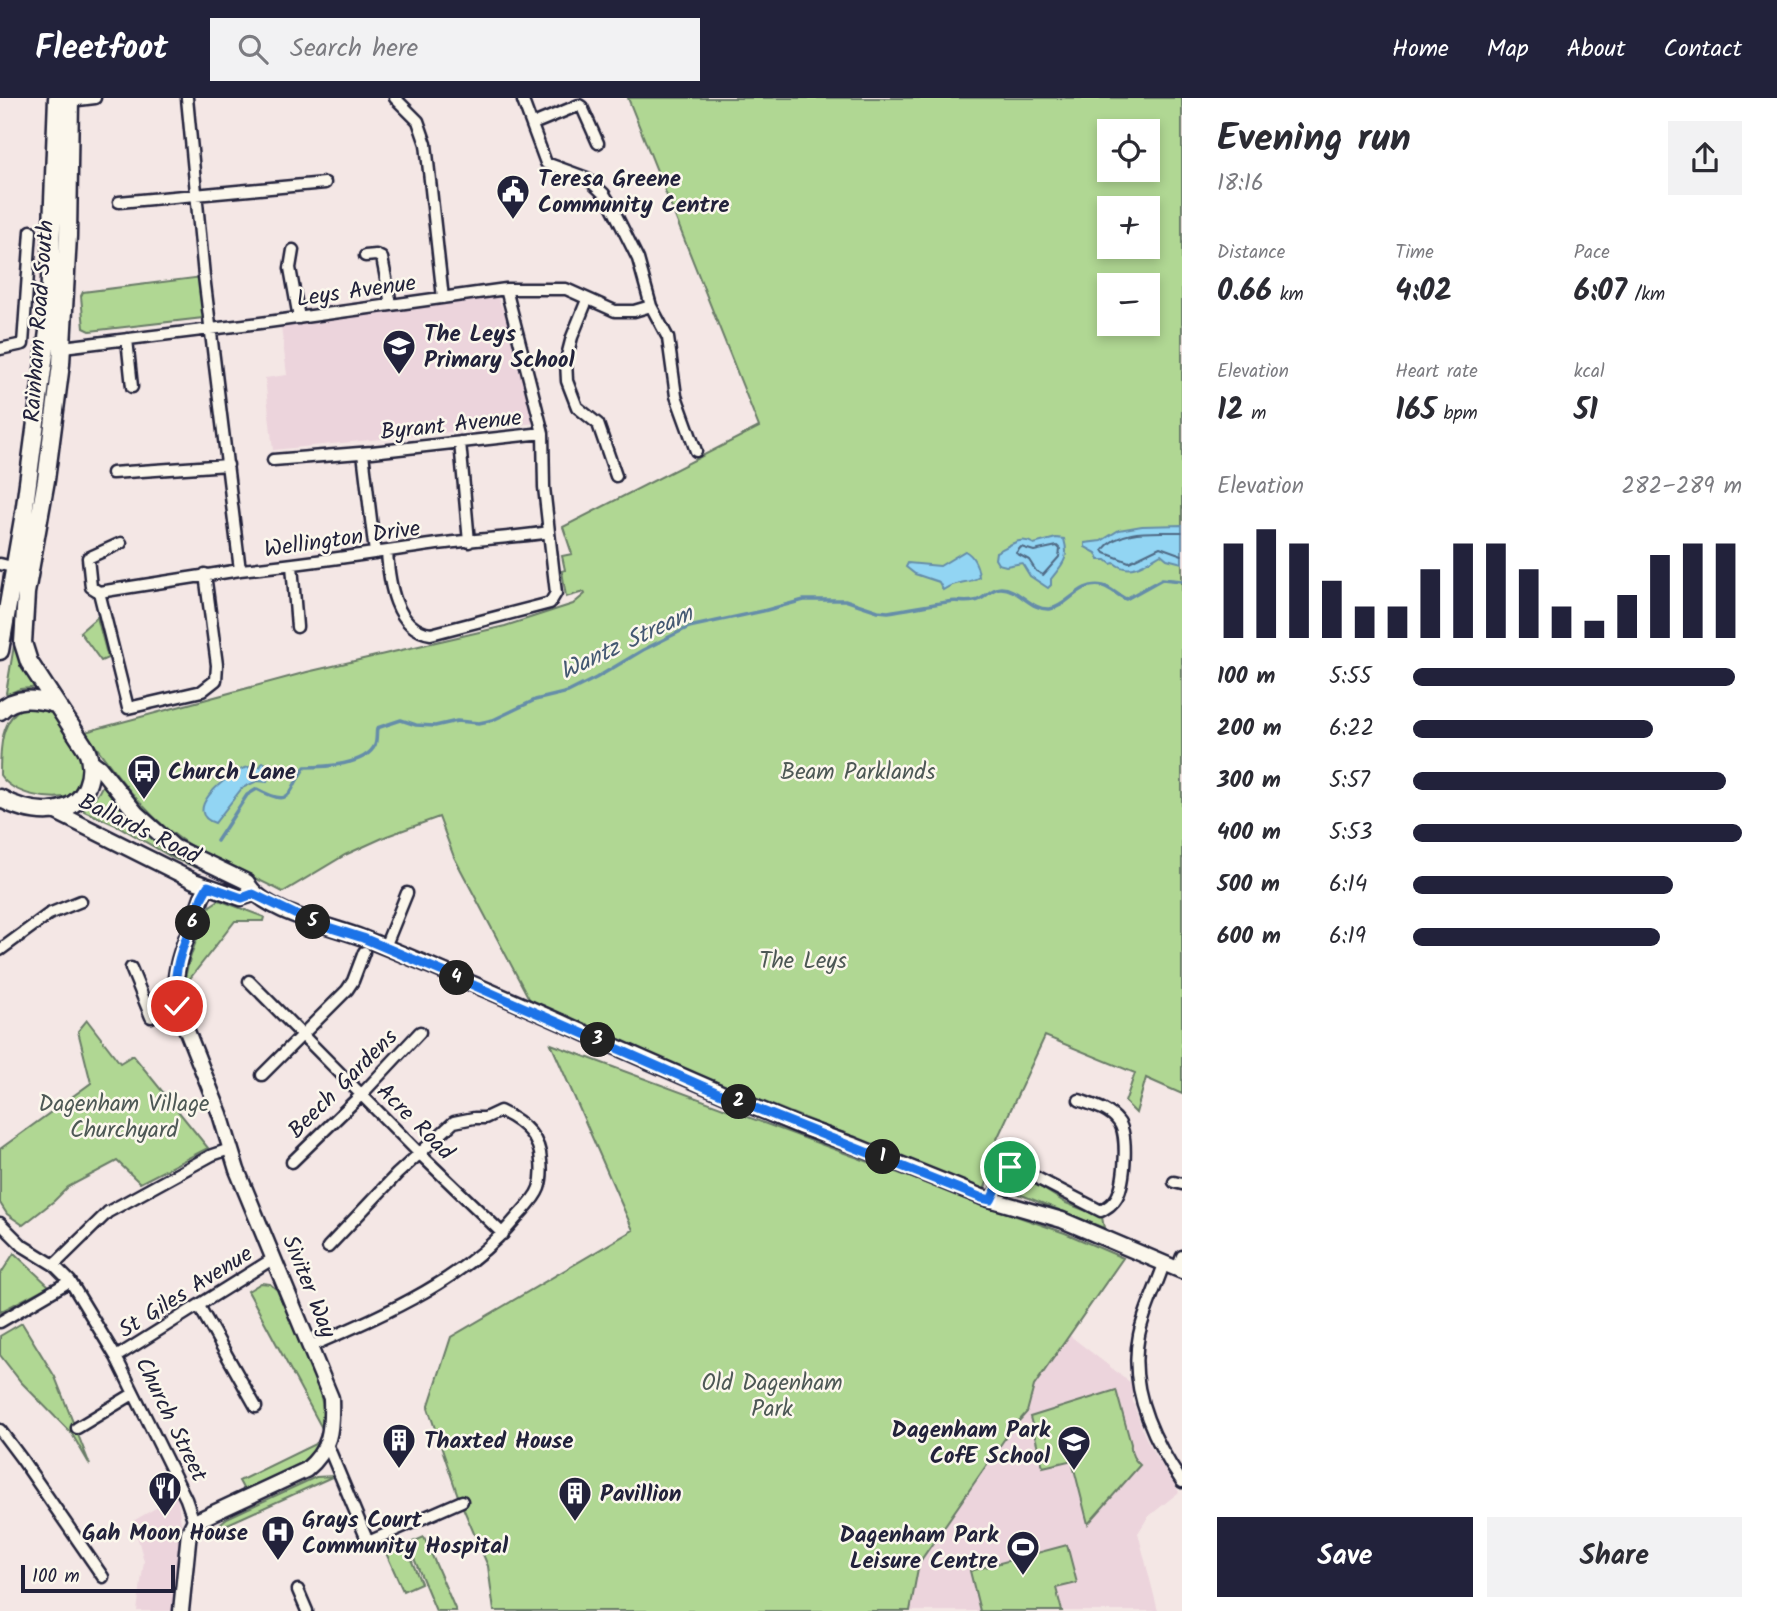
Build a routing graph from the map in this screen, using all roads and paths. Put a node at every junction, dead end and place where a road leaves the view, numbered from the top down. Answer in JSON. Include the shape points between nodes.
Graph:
{"nodes":[{"id":1,"x":95,"y":98,"type":"edge"},
{"id":2,"x":187,"y":98,"type":"edge"},
{"id":3,"x":395,"y":98,"type":"edge"},
{"id":4,"x":66,"y":99,"type":"edge"},
{"id":5,"x":523,"y":101,"type":"dead end"},
{"id":6,"x":533,"y":124,"type":"junction"},
{"id":7,"x":598,"y":143,"type":"dead end"},
{"id":8,"x":325,"y":183,"type":"dead end"},
{"id":9,"x":197,"y":194,"type":"junction"},
{"id":10,"x":119,"y":202,"type":"dead end"},
{"id":11,"x":31,"y":231,"type":"dead end"},
{"id":12,"x":293,"y":250,"type":"dead end"},
{"id":13,"x":365,"y":256,"type":"dead end"},
{"id":14,"x":506,"y":289,"type":"junction"},
{"id":15,"x":443,"y":298,"type":"junction"},
{"id":16,"x":587,"y":300,"type":"junction"},
{"id":17,"x":391,"y":304,"type":"junction"},
{"id":18,"x":651,"y":306,"type":"junction"},
{"id":19,"x":299,"y":318,"type":"junction"},
{"id":20,"x":210,"y":328,"type":"junction"},
{"id":21,"x":127,"y":339,"type":"junction"},
{"id":22,"x":46,"y":346,"type":"junction"},
{"id":23,"x":63,"y":347,"type":"junction"},
{"id":24,"x":0,"y":349,"type":"edge"},
{"id":25,"x":132,"y":387,"type":"dead end"},
{"id":26,"x":543,"y":433,"type":"junction"},
{"id":27,"x":460,"y":442,"type":"junction"},
{"id":28,"x":696,"y":451,"type":"dead end"},
{"id":29,"x":363,"y":453,"type":"junction"},
{"id":30,"x":274,"y":460,"type":"dead end"},
{"id":31,"x":228,"y":465,"type":"junction"},
{"id":32,"x":112,"y":473,"type":"dead end"},
{"id":33,"x":616,"y":476,"type":"dead end"},
{"id":34,"x":549,"y":532,"type":"junction"},
{"id":35,"x":469,"y":542,"type":"junction"},
{"id":36,"x":121,"y":543,"type":"dead end"},
{"id":37,"x":387,"y":552,"type":"junction"},
{"id":38,"x":375,"y":553,"type":"junction"},
{"id":39,"x":292,"y":565,"type":"junction"},
{"id":40,"x":15,"y":568,"type":"edge"},
{"id":41,"x":240,"y":570,"type":"junction"},
{"id":42,"x":205,"y":575,"type":"junction"},
{"id":43,"x":99,"y":592,"type":"junction"},
{"id":44,"x":297,"y":627,"type":"dead end"},
{"id":45,"x":1,"y":638,"type":"edge"},
{"id":46,"x":55,"y":704,"type":"junction"},
{"id":47,"x":0,"y":711,"type":"edge"},
{"id":48,"x":91,"y":761,"type":"junction"},
{"id":49,"x":1,"y":799,"type":"edge"},
{"id":50,"x":52,"y":810,"type":"junction"},
{"id":51,"x":196,"y":858,"type":"junction"},
{"id":52,"x":208,"y":886,"type":"junction"},
{"id":53,"x":407,"y":893,"type":"dead end"},
{"id":54,"x":253,"y":894,"type":"junction"},
{"id":55,"x":81,"y":901,"type":"dead end"},
{"id":56,"x":385,"y":947,"type":"junction"},
{"id":57,"x":0,"y":950,"type":"edge"},
{"id":58,"x":364,"y":953,"type":"dead end"},
{"id":59,"x":131,"y":968,"type":"dead end"},
{"id":60,"x":249,"y":981,"type":"dead end"},
{"id":61,"x":177,"y":1006,"type":"junction"},
{"id":62,"x":420,"y":1032,"type":"dead end"},
{"id":63,"x":303,"y":1034,"type":"junction"},
{"id":64,"x":262,"y":1075,"type":"dead end"},
{"id":65,"x":362,"y":1094,"type":"junction"},
{"id":66,"x":1079,"y":1100,"type":"dead end"},
{"id":67,"x":230,"y":1149,"type":"junction"},
{"id":68,"x":420,"y":1154,"type":"junction"},
{"id":69,"x":292,"y":1161,"type":"dead end"},
{"id":70,"x":991,"y":1200,"type":"junction"},
{"id":71,"x":0,"y":1223,"type":"edge"},
{"id":72,"x":503,"y":1234,"type":"junction"},
{"id":73,"x":328,"y":1247,"type":"dead end"},
{"id":74,"x":274,"y":1258,"type":"junction"},
{"id":75,"x":54,"y":1265,"type":"junction"},
{"id":76,"x":1176,"y":1265,"type":"edge"},
{"id":77,"x":70,"y":1281,"type":"junction"},
{"id":78,"x":200,"y":1306,"type":"junction"},
{"id":79,"x":0,"y":1322,"type":"edge"},
{"id":80,"x":311,"y":1346,"type":"junction"},
{"id":81,"x":116,"y":1357,"type":"junction"},
{"id":82,"x":133,"y":1394,"type":"junction"},
{"id":83,"x":256,"y":1407,"type":"dead end"},
{"id":84,"x":77,"y":1428,"type":"dead end"},
{"id":85,"x":0,"y":1430,"type":"edge"},
{"id":86,"x":327,"y":1444,"type":"junction"},
{"id":87,"x":1182,"y":1482,"type":"edge"},
{"id":88,"x":462,"y":1501,"type":"dead end"},
{"id":89,"x":194,"y":1522,"type":"junction"},
{"id":90,"x":103,"y":1577,"type":"dead end"},
{"id":91,"x":298,"y":1590,"type":"dead end"},
{"id":92,"x":181,"y":1611,"type":"edge"},
{"id":93,"x":307,"y":1611,"type":"edge"}],
"edges":[{"from":1,"to":4,"type":"street"},
{"from":2,"to":9,"type":"street","name":"Wellington Drive"},
{"from":3,"to":15,"type":"street","via":[[418,121],[426,144]]},
{"from":4,"to":22,"type":"main road","name":"Rainham Road South"},
{"from":4,"to":23,"type":"main road","name":"Rainham Road South","via":[[68,236]]},
{"from":5,"to":6,"type":"street"},
{"from":6,"to":7,"type":"street","via":[[579,105]]},
{"from":6,"to":18,"type":"street","via":[[546,163],[587,177],[604,194],[638,259]]},
{"from":8,"to":9,"type":"street"},
{"from":9,"to":10,"type":"street"},
{"from":9,"to":20,"type":"street","name":"Wellington Drive"},
{"from":11,"to":24,"type":"street","via":[[23,344]]},
{"from":12,"to":19,"type":"street","via":[[290,268]]},
{"from":13,"to":17,"type":"street","via":[[382,258]]},
{"from":14,"to":15,"type":"street","name":"Leys Avenue"},
{"from":14,"to":16,"type":"street","name":"Leys Avenue","via":[[566,289]]},
{"from":14,"to":26,"type":"street"},
{"from":15,"to":17,"type":"street","name":"Leys Avenue"},
{"from":16,"to":18,"type":"street","name":"Leys Avenue","via":[[615,312]]},
{"from":16,"to":33,"type":"street","via":[[566,360],[567,381],[577,407],[598,424]]},
{"from":17,"to":19,"type":"street","name":"Leys Avenue"},
{"from":18,"to":28,"type":"street","via":[[668,338],[676,396]]},
{"from":19,"to":20,"type":"street","name":"Leys Avenue"},
{"from":20,"to":21,"type":"street","name":"Leys Avenue"},
{"from":20,"to":31,"type":"street","name":"Wellington Drive"},
{"from":21,"to":23,"type":"street","name":"Leys Avenue"},
{"from":21,"to":25,"type":"street"},
{"from":22,"to":23,"type":"main road"},
{"from":22,"to":40,"type":"main road","name":"Rainham Road South"},
{"from":23,"to":40,"type":"main road","name":"Rainham Road South","via":[[46,480]]},
{"from":26,"to":27,"type":"street","name":"Byrant Avenue"},
{"from":26,"to":34,"type":"street"},
{"from":27,"to":29,"type":"street","name":"Byrant Avenue"},
{"from":27,"to":35,"type":"street"},
{"from":29,"to":30,"type":"street","name":"Byrant Avenue"},
{"from":29,"to":38,"type":"street"},
{"from":31,"to":32,"type":"street"},
{"from":31,"to":41,"type":"street","name":"Wellington Drive"},
{"from":34,"to":35,"type":"street","name":"Wellington Drive"},
{"from":34,"to":37,"type":"street","via":[[556,593],[550,603],[431,634],[412,628],[403,617]]},
{"from":35,"to":37,"type":"street","name":"Wellington Drive"},
{"from":36,"to":43,"type":"street","via":[[88,558],[91,587]]},
{"from":37,"to":38,"type":"street","name":"Wellington Drive"},
{"from":38,"to":39,"type":"street","name":"Wellington Drive"},
{"from":39,"to":41,"type":"street","name":"Wellington Drive"},
{"from":39,"to":44,"type":"street"},
{"from":40,"to":45,"type":"main road","name":"Rainham Road South"},
{"from":40,"to":46,"type":"main road","name":"Rainham Road South","via":[[23,643],[29,662]]},
{"from":41,"to":42,"type":"street"},
{"from":42,"to":43,"type":"street"},
{"from":42,"to":43,"type":"street","via":[[218,665],[216,680],[202,691],[128,708]]},
{"from":46,"to":47,"type":"main road","via":[[26,699]]},
{"from":46,"to":48,"type":"main road","name":"Rainham Road South"},
{"from":48,"to":50,"type":"main road","via":[[83,796],[69,807]]},
{"from":48,"to":51,"type":"main road","name":"Ballards Road","via":[[153,830]]},
{"from":49,"to":50,"type":"main road","via":[[23,808]]},
{"from":50,"to":52,"type":"main road","name":"Ballards Road"},
{"from":51,"to":52,"type":"main road","name":"Ballards Road"},
{"from":51,"to":54,"type":"main road","name":"Ballards Road","via":[[247,883]]},
{"from":52,"to":54,"type":"main road","name":"Ballards Road","via":[[242,898]]},
{"from":52,"to":61,"type":"main road","via":[[174,975]]},
{"from":53,"to":56,"type":"street"},
{"from":54,"to":56,"type":"main road","name":"Ballards Road","via":[[309,921]]},
{"from":55,"to":57,"type":"street","via":[[49,914]]},
{"from":56,"to":70,"type":"main road","name":"Ballards Road","via":[[730,1098]]},
{"from":58,"to":63,"type":"street","via":[[347,990]]},
{"from":59,"to":61,"type":"street","via":[[151,1017]]},
{"from":60,"to":63,"type":"street","name":"Acre Road"},
{"from":61,"to":67,"type":"main road"},
{"from":62,"to":65,"type":"street","name":"Beech Gardens"},
{"from":63,"to":64,"type":"street"},
{"from":63,"to":65,"type":"street","name":"Acre Road"},
{"from":65,"to":68,"type":"street","name":"Acre Road"},
{"from":65,"to":69,"type":"street","name":"Beech Gardens"},
{"from":66,"to":70,"type":"street","via":[[1110,1113],[1121,1123],[1125,1136],[1119,1195],[1111,1206],[1101,1211],[1010,1167]]},
{"from":67,"to":74,"type":"main road","name":"Siviter Way"},
{"from":67,"to":75,"type":"street","via":[[108,1212]]},
{"from":68,"to":72,"type":"street","name":"Acre Road"},
{"from":68,"to":72,"type":"street","via":[[454,1122],[500,1111],[531,1131],[541,1151],[540,1187]]},
{"from":68,"to":73,"type":"street"},
{"from":70,"to":76,"type":"main road","name":"Ballards Road","via":[[1062,1220]]},
{"from":71,"to":75,"type":"street","name":"Church Street","via":[[23,1247]]},
{"from":72,"to":80,"type":"street","via":[[437,1284]]},
{"from":74,"to":78,"type":"street","name":"St Giles Avenue"},
{"from":74,"to":80,"type":"main road","name":"Siviter Way"},
{"from":75,"to":77,"type":"street","name":"Church Street"},
{"from":76,"to":87,"type":"street","via":[[1138,1337],[1138,1385],[1146,1417]]},
{"from":77,"to":79,"type":"street"},
{"from":77,"to":81,"type":"street","name":"Church Street"},
{"from":78,"to":81,"type":"street","name":"St Giles Avenue"},
{"from":78,"to":83,"type":"street"},
{"from":80,"to":86,"type":"main road","name":"Siviter Way","via":[[331,1398]]},
{"from":81,"to":82,"type":"street","name":"Church Street"},
{"from":82,"to":84,"type":"street"},
{"from":82,"to":89,"type":"street","name":"Church Street"},
{"from":85,"to":90,"type":"street"},
{"from":86,"to":88,"type":"street","via":[[368,1542]]},
{"from":86,"to":89,"type":"main road","via":[[306,1470]]},
{"from":89,"to":92,"type":"main road","via":[[189,1532]]},
{"from":91,"to":93,"type":"street"}]}
